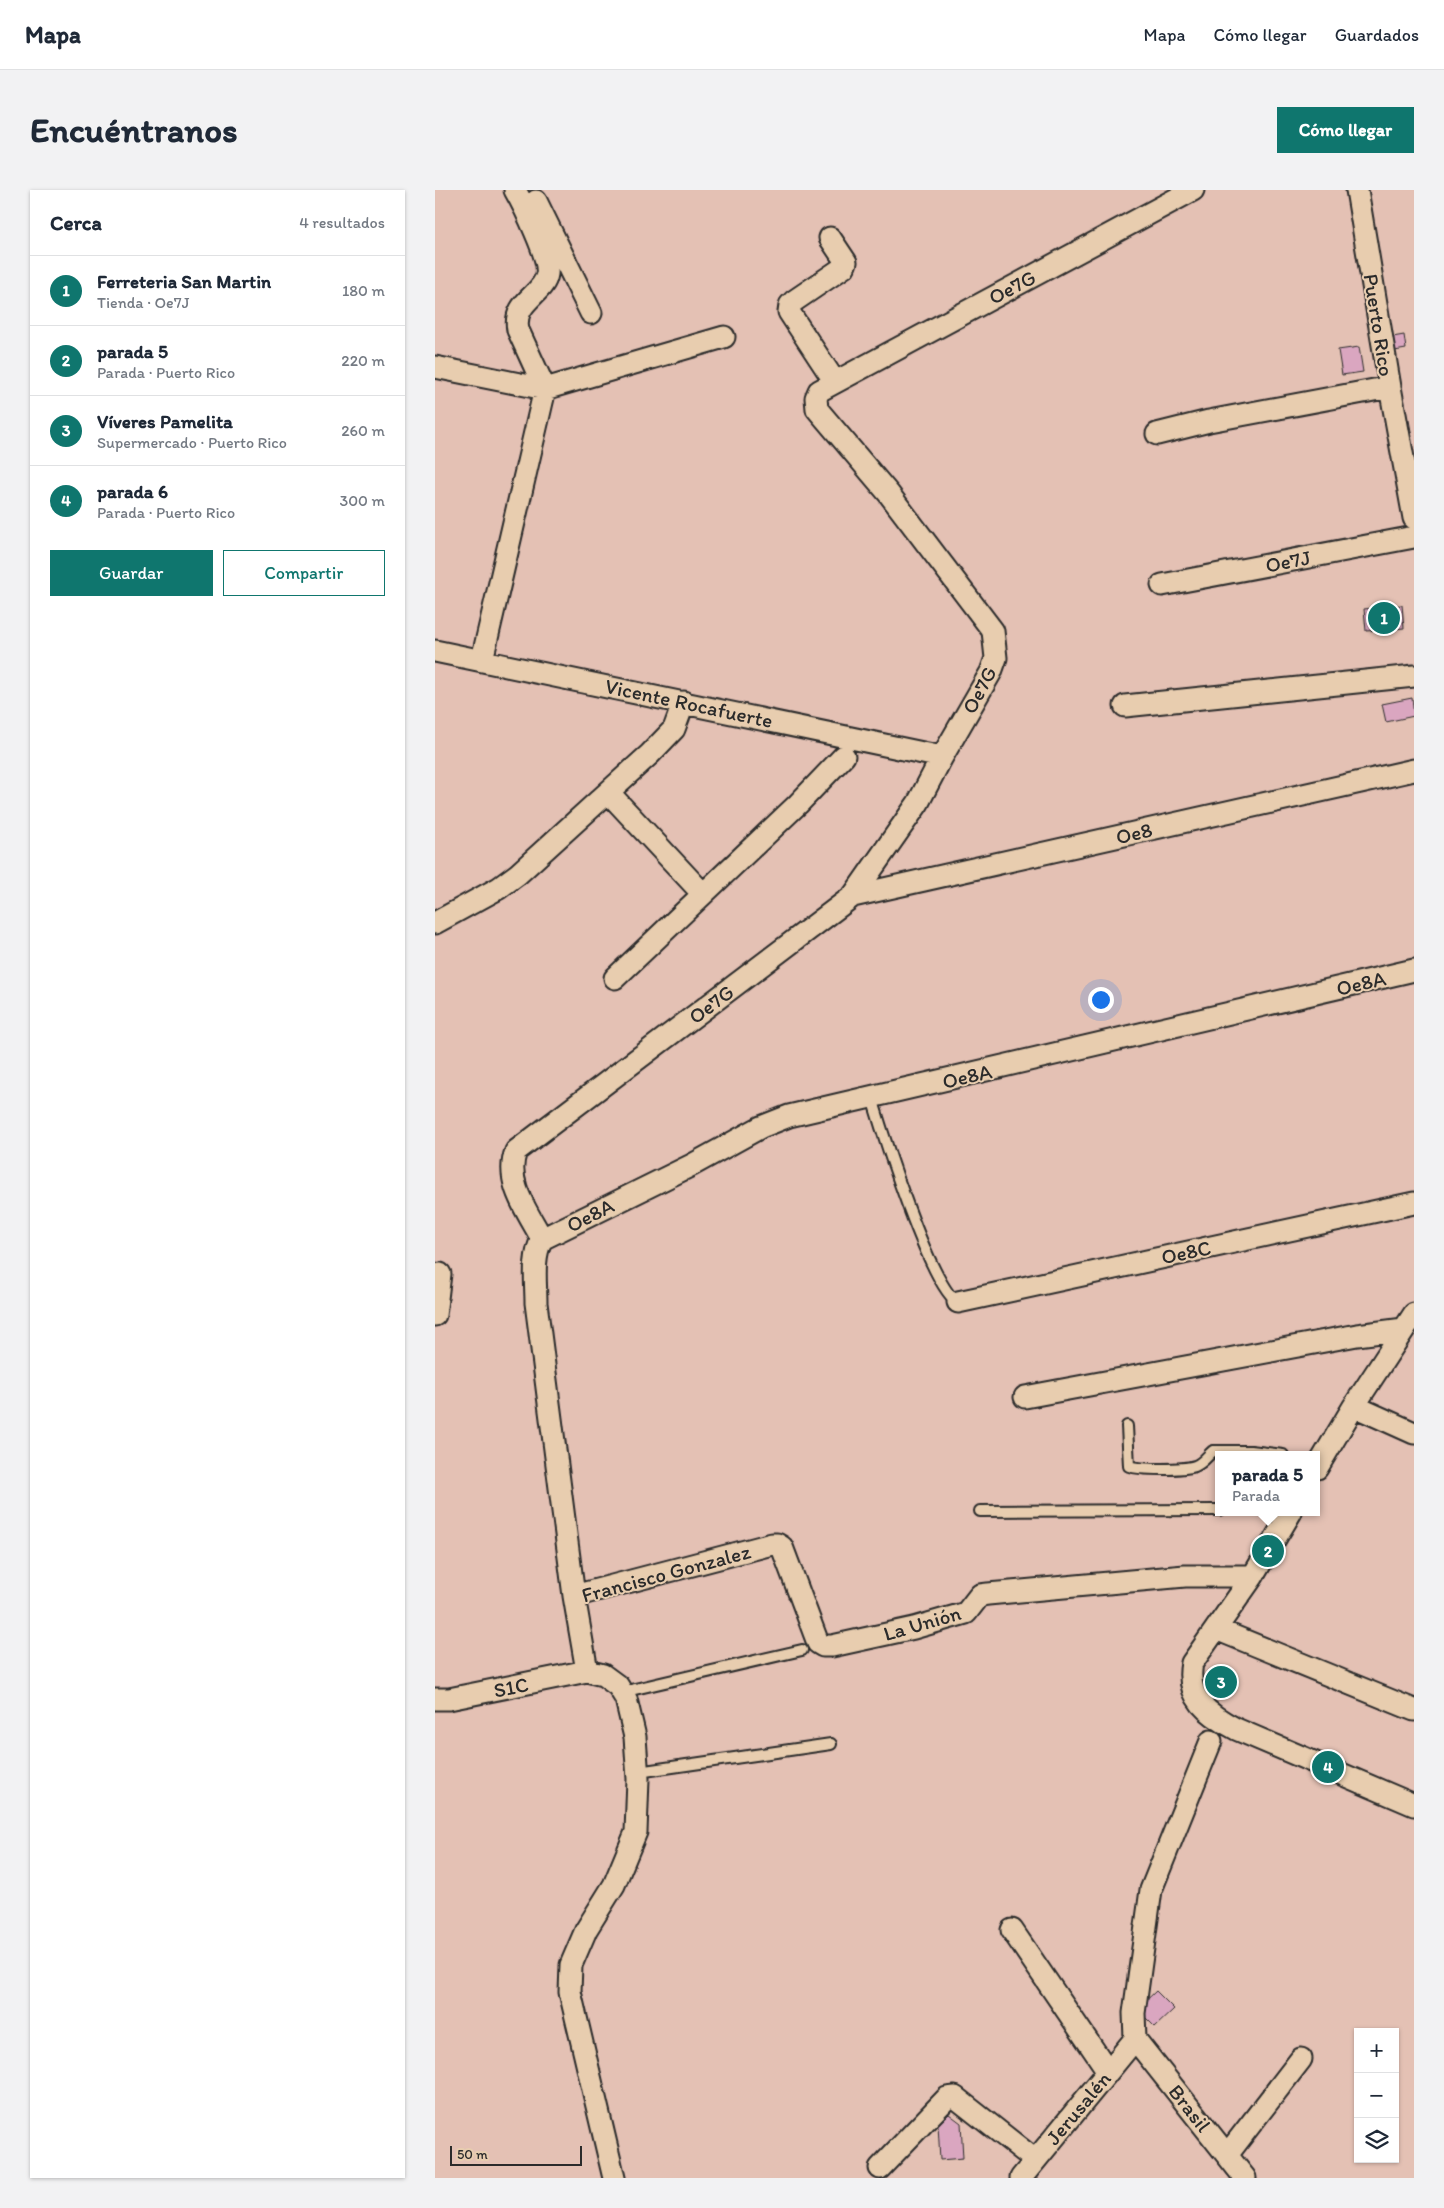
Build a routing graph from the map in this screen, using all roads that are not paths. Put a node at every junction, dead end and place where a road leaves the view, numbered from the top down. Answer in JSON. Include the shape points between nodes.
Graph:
{"nodes":[{"id":1,"x":515,"y":190,"type":"edge"},
{"id":2,"x":530,"y":190,"type":"edge"},
{"id":3,"x":1357,"y":190,"type":"edge"},
{"id":4,"x":1179,"y":193,"type":"edge"},
{"id":5,"x":829,"y":238,"type":"dead end"},
{"id":6,"x":591,"y":313,"type":"dead end"},
{"id":7,"x":724,"y":337,"type":"dead end"},
{"id":8,"x":435,"y":367,"type":"edge"},
{"id":9,"x":835,"y":382,"type":"junction"},
{"id":10,"x":1390,"y":387,"type":"junction"},
{"id":11,"x":545,"y":389,"type":"junction"},
{"id":12,"x":1157,"y":434,"type":"dead end"},
{"id":13,"x":1414,"y":518,"type":"edge"},
{"id":14,"x":1414,"y":537,"type":"edge"},
{"id":15,"x":1162,"y":585,"type":"dead end"},
{"id":16,"x":435,"y":651,"type":"edge"},
{"id":17,"x":482,"y":660,"type":"junction"},
{"id":18,"x":1414,"y":676,"type":"edge"},
{"id":19,"x":684,"y":702,"type":"junction"},
{"id":20,"x":1125,"y":706,"type":"dead end"},
{"id":21,"x":844,"y":756,"type":"dead end"},
{"id":22,"x":942,"y":757,"type":"junction"},
{"id":23,"x":1414,"y":770,"type":"edge"},
{"id":24,"x":609,"y":793,"type":"junction"},
{"id":25,"x":703,"y":894,"type":"junction"},
{"id":26,"x":853,"y":896,"type":"junction"},
{"id":27,"x":435,"y":923,"type":"edge"},
{"id":28,"x":1414,"y":970,"type":"edge"},
{"id":29,"x":615,"y":978,"type":"dead end"},
{"id":30,"x":871,"y":1098,"type":"junction"},
{"id":31,"x":1414,"y":1203,"type":"edge"},
{"id":32,"x":542,"y":1239,"type":"junction"},
{"id":33,"x":440,"y":1274,"type":"dead end"},
{"id":34,"x":958,"y":1302,"type":"joint"},
{"id":35,"x":435,"y":1315,"type":"edge"},
{"id":36,"x":1409,"y":1321,"type":"edge"},
{"id":37,"x":1025,"y":1396,"type":"dead end"},
{"id":38,"x":1354,"y":1406,"type":"junction"},
{"id":39,"x":1127,"y":1426,"type":"dead end"},
{"id":40,"x":1414,"y":1433,"type":"edge"},
{"id":41,"x":1215,"y":1451,"type":"edge"},
{"id":42,"x":1215,"y":1451,"type":"edge"},
{"id":43,"x":1251,"y":1451,"type":"edge"},
{"id":44,"x":1320,"y":1462,"type":"edge"},
{"id":45,"x":1215,"y":1510,"type":"edge"},
{"id":46,"x":980,"y":1511,"type":"dead end"},
{"id":47,"x":1289,"y":1516,"type":"edge"},
{"id":48,"x":772,"y":1544,"type":"joint"},
{"id":49,"x":1253,"y":1576,"type":"junction"},
{"id":50,"x":573,"y":1596,"type":"junction"},
{"id":51,"x":1216,"y":1629,"type":"junction"},
{"id":52,"x":802,"y":1650,"type":"dead end"},
{"id":53,"x":587,"y":1671,"type":"junction"},
{"id":54,"x":622,"y":1692,"type":"junction"},
{"id":55,"x":435,"y":1699,"type":"edge"},
{"id":56,"x":1414,"y":1710,"type":"edge"},
{"id":57,"x":1211,"y":1741,"type":"dead end"},
{"id":58,"x":831,"y":1744,"type":"dead end"},
{"id":59,"x":638,"y":1772,"type":"junction"},
{"id":60,"x":1414,"y":1805,"type":"edge"},
{"id":61,"x":1012,"y":1930,"type":"dead end"},
{"id":62,"x":1135,"y":2039,"type":"junction"},
{"id":63,"x":1301,"y":2059,"type":"dead end"},
{"id":64,"x":1108,"y":2071,"type":"junction"},
{"id":65,"x":1227,"y":2156,"type":"junction"},
{"id":66,"x":1035,"y":2160,"type":"junction"},
{"id":67,"x":880,"y":2168,"type":"dead end"},
{"id":68,"x":614,"y":2178,"type":"edge"},
{"id":69,"x":1021,"y":2178,"type":"edge"},
{"id":70,"x":1245,"y":2178,"type":"edge"}],
"edges":[{"from":1,"to":11,"type":"street","via":[[526,209],[547,270],[545,281],[521,309],[517,322]]},
{"from":2,"to":6,"type":"street"},
{"from":3,"to":10,"type":"street","name":"Puerto Rico"},
{"from":4,"to":9,"type":"street","name":"Oe7G"},
{"from":5,"to":9,"type":"street","via":[[846,262],[844,268],[794,301],[789,312]]},
{"from":7,"to":11,"type":"street"},
{"from":8,"to":11,"type":"street"},
{"from":9,"to":22,"type":"street","name":"Oe7G","via":[[819,391],[815,398],[817,409],[889,494],[993,631],[996,658],[991,672]]},
{"from":10,"to":12,"type":"street"},
{"from":10,"to":13,"type":"street","name":"Puerto Rico"},
{"from":11,"to":17,"type":"street"},
{"from":14,"to":15,"type":"street","name":"Oe7J"},
{"from":16,"to":17,"type":"street","name":"Vicente Rocafuerte"},
{"from":17,"to":19,"type":"street","name":"Vicente Rocafuerte"},
{"from":18,"to":20,"type":"street"},
{"from":19,"to":22,"type":"street","name":"Vicente Rocafuerte"},
{"from":19,"to":24,"type":"street","via":[[670,734]]},
{"from":21,"to":25,"type":"street"},
{"from":22,"to":26,"type":"street","name":"Oe7G","via":[[918,803]]},
{"from":23,"to":26,"type":"street","name":"Oe8"},
{"from":24,"to":25,"type":"street"},
{"from":24,"to":27,"type":"street","via":[[518,874]]},
{"from":25,"to":29,"type":"street"},
{"from":26,"to":32,"type":"street","name":"Oe7G","via":[[516,1151],[512,1162],[513,1184]]},
{"from":28,"to":30,"type":"street","name":"Oe8A"},
{"from":30,"to":32,"type":"street","name":"Oe8A","via":[[778,1120]]},
{"from":30,"to":34,"type":"lane","via":[[918,1232],[947,1291]]},
{"from":31,"to":34,"type":"street","name":"Oe8C"},
{"from":32,"to":50,"type":"street","via":[[536,1259],[536,1303]]},
{"from":33,"to":35,"type":"street"},
{"from":36,"to":37,"type":"street","via":[[1348,1336]]},
{"from":36,"to":38,"type":"street"},
{"from":38,"to":40,"type":"street"},
{"from":38,"to":44,"type":"street"},
{"from":39,"to":42,"type":"lane","via":[[1127,1460],[1133,1468],[1195,1466]]},
{"from":41,"to":43,"type":"lane"},
{"from":45,"to":46,"type":"lane"},
{"from":47,"to":49,"type":"street"},
{"from":48,"to":49,"type":"street","name":"La Unión","via":[[782,1547],[818,1642],[823,1646],[966,1614],[981,1595],[1185,1576]]},
{"from":48,"to":50,"type":"street","name":"Francisco Gonzalez"},
{"from":49,"to":51,"type":"street"},
{"from":50,"to":53,"type":"street","name":"Francisco Gonzalez"},
{"from":51,"to":56,"type":"street"},
{"from":51,"to":60,"type":"street","via":[[1192,1663],[1190,1674],[1191,1685],[1200,1703],[1215,1718]]},
{"from":52,"to":54,"type":"lane"},
{"from":53,"to":54,"type":"street","via":[[603,1675]]},
{"from":53,"to":55,"type":"street","name":"S1C","via":[[449,1699]]},
{"from":54,"to":59,"type":"street","via":[[627,1699],[635,1737]]},
{"from":57,"to":62,"type":"street","via":[[1151,1890],[1134,2013]]},
{"from":58,"to":59,"type":"lane"},
{"from":59,"to":68,"type":"street","via":[[635,1832],[614,1885],[586,1930],[571,1965],[570,1992]]},
{"from":61,"to":64,"type":"street"},
{"from":62,"to":64,"type":"street","name":"Jerusalén"},
{"from":62,"to":65,"type":"street","name":"Brasil"},
{"from":63,"to":65,"type":"street"},
{"from":64,"to":66,"type":"street","name":"Jerusalén"},
{"from":65,"to":70,"type":"street","name":"Brasil"},
{"from":66,"to":67,"type":"street","via":[[955,2096],[947,2098]]},
{"from":66,"to":69,"type":"street","name":"Jerusalén"}]}
